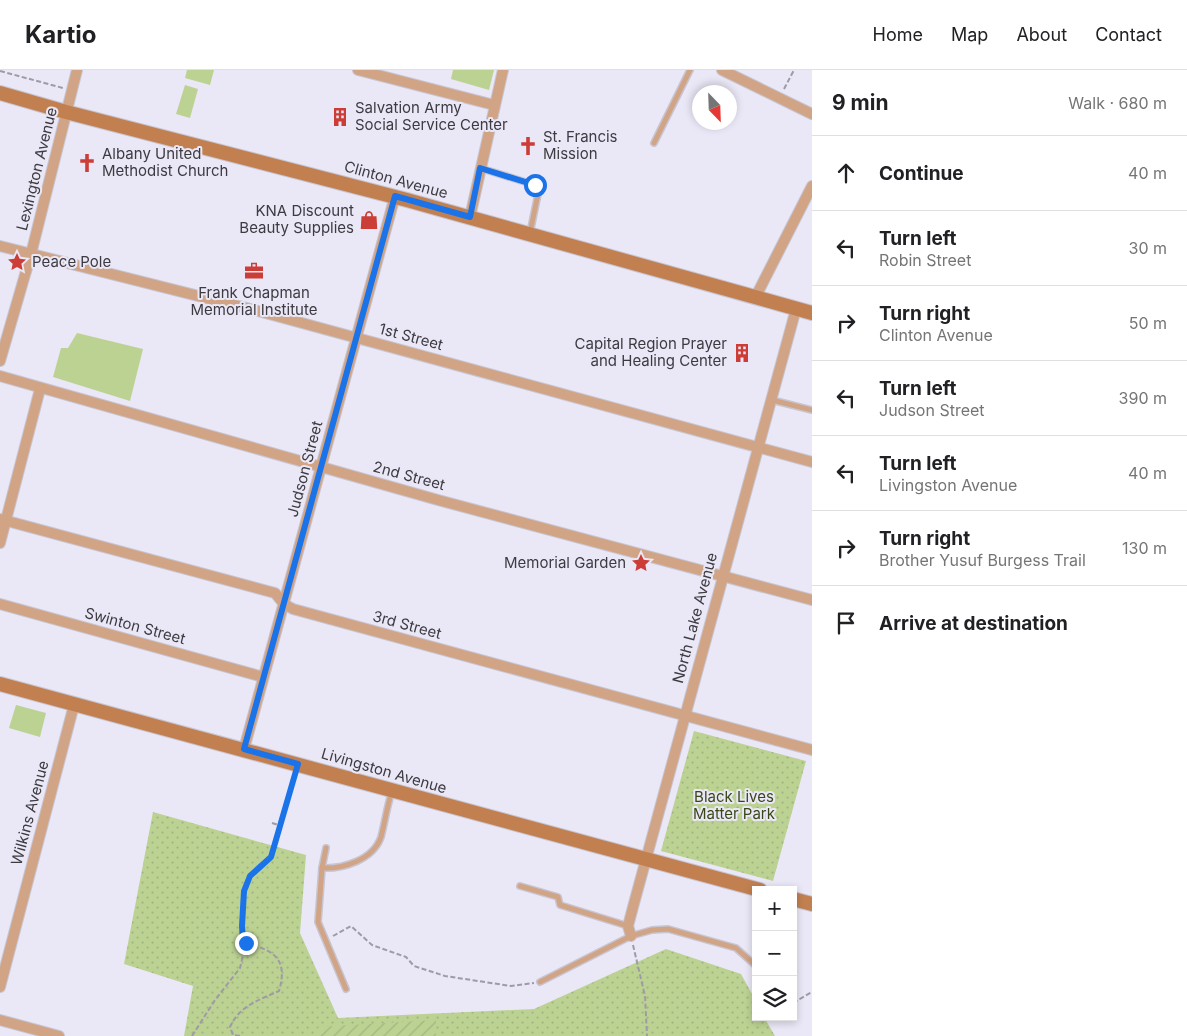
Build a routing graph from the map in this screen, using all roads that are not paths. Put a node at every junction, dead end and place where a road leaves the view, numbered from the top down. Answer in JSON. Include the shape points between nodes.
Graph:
{"nodes":[{"id":1,"x":77,"y":70,"type":"edge"},
{"id":2,"x":358,"y":70,"type":"edge"},
{"id":3,"x":504,"y":70,"type":"edge"},
{"id":4,"x":690,"y":70,"type":"edge"},
{"id":5,"x":722,"y":70,"type":"edge"},
{"id":6,"x":0,"y":93,"type":"edge"},
{"id":7,"x":494,"y":105,"type":"junction"},
{"id":8,"x":66,"y":112,"type":"junction"},
{"id":9,"x":812,"y":114,"type":"edge"},
{"id":10,"x":654,"y":143,"type":"dead end"},
{"id":11,"x":480,"y":168,"type":"junction"},
{"id":12,"x":812,"y":186,"type":"edge"},
{"id":13,"x":395,"y":196,"type":"junction"},
{"id":14,"x":470,"y":217,"type":"junction"},
{"id":15,"x":530,"y":234,"type":"junction"},
{"id":16,"x":0,"y":246,"type":"edge"},
{"id":17,"x":30,"y":254,"type":"junction"},
{"id":18,"x":755,"y":298,"type":"junction"},
{"id":19,"x":796,"y":309,"type":"junction"},
{"id":20,"x":812,"y":313,"type":"edge"},
{"id":21,"x":357,"y":337,"type":"junction"},
{"id":22,"x":0,"y":361,"type":"edge"},
{"id":23,"x":0,"y":376,"type":"edge"},
{"id":24,"x":40,"y":389,"type":"junction"},
{"id":25,"x":772,"y":400,"type":"junction"},
{"id":26,"x":812,"y":410,"type":"edge"},
{"id":27,"x":759,"y":448,"type":"junction"},
{"id":28,"x":812,"y":462,"type":"edge"},
{"id":29,"x":321,"y":467,"type":"junction"},
{"id":30,"x":3,"y":520,"type":"edge"},
{"id":31,"x":0,"y":543,"type":"edge"},
{"id":32,"x":721,"y":576,"type":"junction"},
{"id":33,"x":812,"y":600,"type":"edge"},
{"id":34,"x":0,"y":604,"type":"edge"},
{"id":35,"x":284,"y":604,"type":"junction"},
{"id":36,"x":263,"y":676,"type":"junction"},
{"id":37,"x":0,"y":684,"type":"edge"},
{"id":38,"x":74,"y":705,"type":"junction"},
{"id":39,"x":685,"y":716,"type":"junction"},
{"id":40,"x":244,"y":749,"type":"junction"},
{"id":41,"x":812,"y":750,"type":"edge"},
{"id":42,"x":392,"y":791,"type":"junction"},
{"id":43,"x":326,"y":848,"type":"dead end"},
{"id":44,"x":647,"y":859,"type":"junction"},
{"id":45,"x":322,"y":868,"type":"junction"},
{"id":46,"x":520,"y":886,"type":"dead end"},
{"id":47,"x":752,"y":888,"type":"edge"},
{"id":48,"x":797,"y":900,"type":"edge"},
{"id":49,"x":812,"y":904,"type":"edge"},
{"id":50,"x":630,"y":931,"type":"junction"},
{"id":51,"x":752,"y":962,"type":"edge"},
{"id":52,"x":540,"y":982,"type":"road end"},
{"id":53,"x":0,"y":987,"type":"edge"},
{"id":54,"x":346,"y":989,"type":"dead end"},
{"id":55,"x":0,"y":1020,"type":"edge"},
{"id":56,"x":59,"y":1036,"type":"edge"}],
"edges":[{"from":1,"to":8,"type":"street","name":"Lexington Avenue"},
{"from":2,"to":7,"type":"street"},
{"from":3,"to":7,"type":"street"},
{"from":4,"to":10,"type":"lane"},
{"from":5,"to":9,"type":"street"},
{"from":6,"to":8,"type":"street","name":"Clinton Avenue"},
{"from":7,"to":11,"type":"street"},
{"from":8,"to":13,"type":"street","name":"Clinton Avenue"},
{"from":8,"to":17,"type":"street","name":"Lexington Avenue"},
{"from":11,"to":14,"type":"street"},
{"from":11,"to":15,"type":"lane","via":[[539,189]]},
{"from":12,"to":18,"type":"street"},
{"from":13,"to":14,"type":"street","name":"Clinton Avenue"},
{"from":13,"to":21,"type":"street","name":"Judson Street"},
{"from":14,"to":15,"type":"street","name":"Clinton Avenue"},
{"from":15,"to":18,"type":"street","name":"Clinton Avenue"},
{"from":16,"to":17,"type":"street","name":"1st Street"},
{"from":17,"to":21,"type":"street","name":"1st Street"},
{"from":17,"to":22,"type":"street","name":"Lexington Avenue"},
{"from":18,"to":19,"type":"street","name":"Clinton Avenue"},
{"from":19,"to":20,"type":"street","name":"Clinton Avenue"},
{"from":19,"to":25,"type":"street","name":"North Lake Avenue"},
{"from":21,"to":27,"type":"street","name":"1st Street"},
{"from":21,"to":29,"type":"street","name":"Judson Street"},
{"from":23,"to":24,"type":"street","name":"2nd Street"},
{"from":24,"to":29,"type":"street","name":"2nd Street"},
{"from":24,"to":30,"type":"street"},
{"from":25,"to":26,"type":"lane"},
{"from":25,"to":27,"type":"street","name":"North Lake Avenue"},
{"from":27,"to":28,"type":"street","name":"1st Street"},
{"from":27,"to":32,"type":"street","name":"North Lake Avenue"},
{"from":29,"to":32,"type":"street","name":"2nd Street"},
{"from":29,"to":35,"type":"street","name":"Judson Street"},
{"from":30,"to":31,"type":"street"},
{"from":30,"to":35,"type":"street","name":"3rd Street","via":[[275,593]]},
{"from":32,"to":33,"type":"street","name":"2nd Street"},
{"from":32,"to":39,"type":"street","name":"North Lake Avenue"},
{"from":34,"to":36,"type":"street","name":"Swinton Street"},
{"from":35,"to":36,"type":"street","name":"Judson Street"},
{"from":35,"to":39,"type":"street","name":"3rd Street"},
{"from":36,"to":40,"type":"street","name":"Judson Street"},
{"from":37,"to":38,"type":"street","name":"Livingston Avenue"},
{"from":38,"to":40,"type":"street","name":"Livingston Avenue"},
{"from":38,"to":53,"type":"street","name":"Wilkins Avenue"},
{"from":39,"to":41,"type":"street","name":"3rd Street"},
{"from":39,"to":44,"type":"street","name":"North Lake Avenue"},
{"from":40,"to":42,"type":"street","name":"Livingston Avenue"},
{"from":42,"to":44,"type":"street","name":"Livingston Avenue"},
{"from":42,"to":45,"type":"lane","via":[[380,838],[373,849],[350,865]]},
{"from":43,"to":45,"type":"lane"},
{"from":44,"to":47,"type":"street","name":"Livingston Avenue"},
{"from":44,"to":50,"type":"street","name":"North Lake Avenue"},
{"from":45,"to":54,"type":"lane","via":[[318,922]]},
{"from":46,"to":50,"type":"lane","via":[[558,897],[560,905]]},
{"from":48,"to":49,"type":"street"},
{"from":50,"to":51,"type":"lane","via":[[660,929],[687,932],[736,948]]},
{"from":50,"to":52,"type":"lane"},
{"from":55,"to":56,"type":"street"}]}
